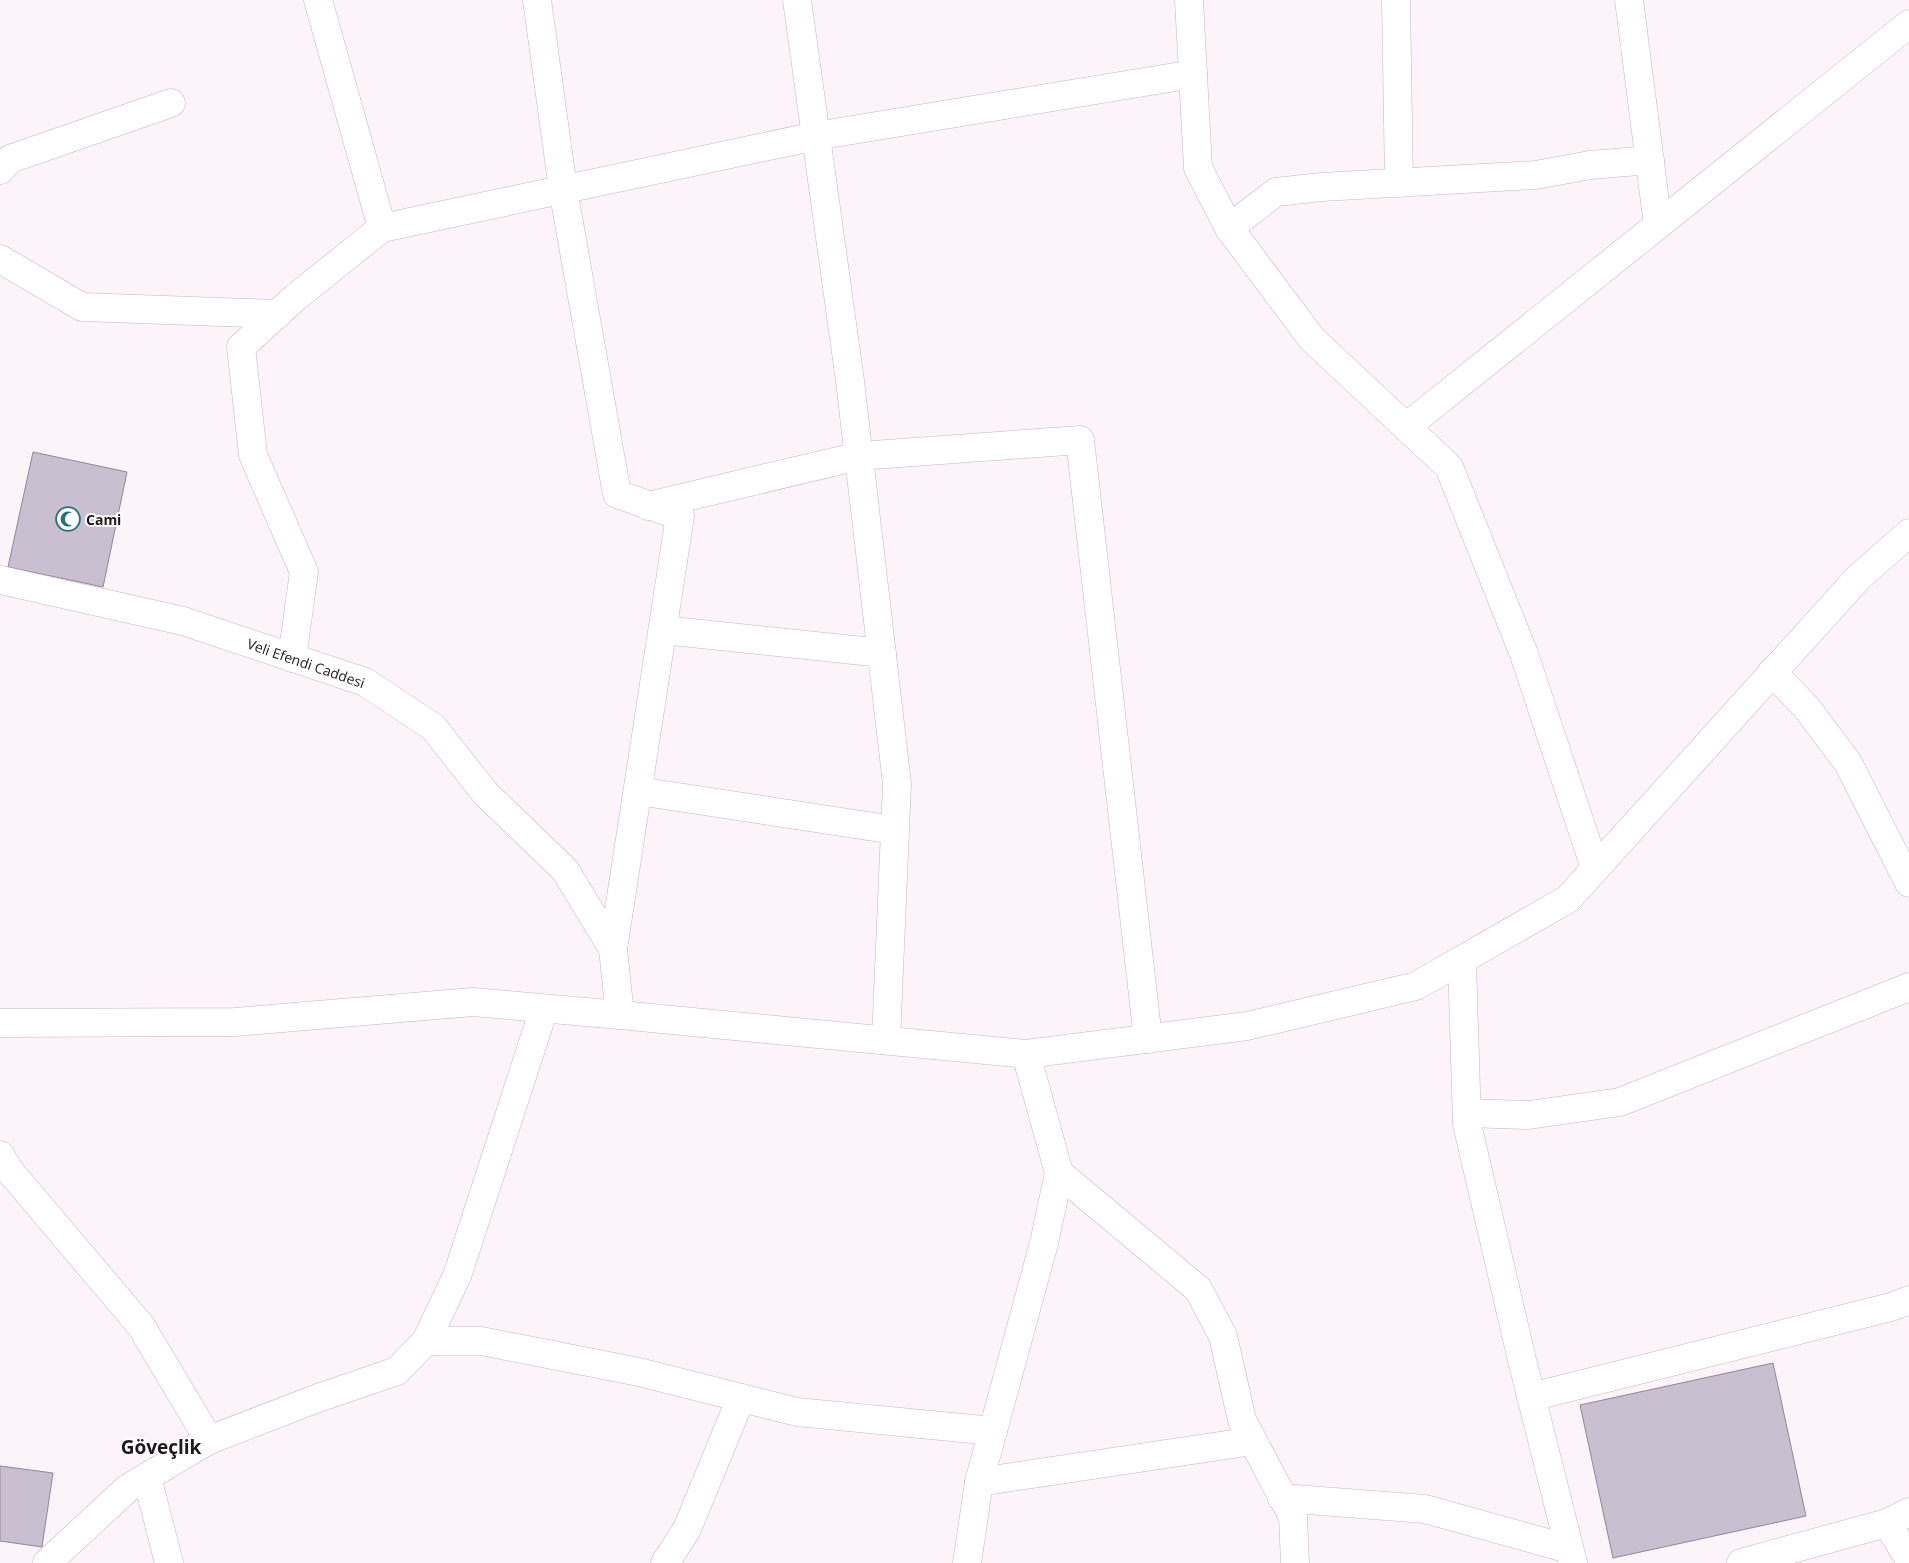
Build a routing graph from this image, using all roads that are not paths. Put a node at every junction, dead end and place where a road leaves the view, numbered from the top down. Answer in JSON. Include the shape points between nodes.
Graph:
{"nodes":[{"id":1,"x":318,"y":0,"type":"edge"},
{"id":2,"x":537,"y":0,"type":"edge"},
{"id":3,"x":797,"y":0,"type":"edge"},
{"id":4,"x":1189,"y":0,"type":"edge"},
{"id":5,"x":1396,"y":0,"type":"edge"},
{"id":6,"x":1629,"y":0,"type":"edge"},
{"id":7,"x":1909,"y":24,"type":"edge"},
{"id":8,"x":1193,"y":74,"type":"junction"},
{"id":9,"x":171,"y":103,"type":"dead end"},
{"id":10,"x":816,"y":136,"type":"junction"},
{"id":11,"x":1650,"y":160,"type":"junction"},
{"id":12,"x":0,"y":170,"type":"edge"},
{"id":13,"x":1399,"y":183,"type":"junction"},
{"id":14,"x":563,"y":189,"type":"junction"},
{"id":15,"x":1658,"y":225,"type":"junction"},
{"id":16,"x":382,"y":228,"type":"junction"},
{"id":17,"x":1229,"y":228,"type":"junction"},
{"id":18,"x":0,"y":258,"type":"edge"},
{"id":19,"x":278,"y":314,"type":"junction"},
{"id":20,"x":1406,"y":427,"type":"junction"},
{"id":21,"x":858,"y":456,"type":"junction"},
{"id":22,"x":648,"y":506,"type":"junction"},
{"id":23,"x":1909,"y":533,"type":"edge"},
{"id":24,"x":0,"y":580,"type":"edge"},
{"id":25,"x":663,"y":630,"type":"junction"},
{"id":26,"x":882,"y":653,"type":"junction"},
{"id":27,"x":292,"y":658,"type":"junction"},
{"id":28,"x":1772,"y":672,"type":"junction"},
{"id":29,"x":638,"y":791,"type":"junction"},
{"id":30,"x":894,"y":830,"type":"junction"},
{"id":31,"x":1901,"y":846,"type":"edge"},
{"id":32,"x":1596,"y":868,"type":"junction"},
{"id":33,"x":1909,"y":883,"type":"edge"},
{"id":34,"x":613,"y":949,"type":"junction"},
{"id":35,"x":1462,"y":961,"type":"junction"},
{"id":36,"x":1909,"y":987,"type":"edge"},
{"id":37,"x":544,"y":1008,"type":"junction"},
{"id":38,"x":620,"y":1015,"type":"junction"},
{"id":39,"x":0,"y":1023,"type":"edge"},
{"id":40,"x":1148,"y":1039,"type":"junction"},
{"id":41,"x":886,"y":1040,"type":"junction"},
{"id":42,"x":1026,"y":1054,"type":"junction"},
{"id":43,"x":1467,"y":1113,"type":"junction"},
{"id":44,"x":0,"y":1155,"type":"edge"},
{"id":45,"x":1059,"y":1173,"type":"junction"},
{"id":46,"x":1909,"y":1300,"type":"edge"},
{"id":47,"x":426,"y":1340,"type":"junction"},
{"id":48,"x":1531,"y":1397,"type":"junction"},
{"id":49,"x":741,"y":1398,"type":"junction"},
{"id":50,"x":993,"y":1431,"type":"junction"},
{"id":51,"x":208,"y":1440,"type":"junction"},
{"id":52,"x":1253,"y":1441,"type":"junction"},
{"id":53,"x":147,"y":1477,"type":"junction"},
{"id":54,"x":979,"y":1482,"type":"junction"},
{"id":55,"x":1282,"y":1498,"type":"junction"},
{"id":56,"x":1898,"y":1518,"type":"edge"},
{"id":57,"x":1571,"y":1556,"type":"edge"},
{"id":58,"x":1909,"y":1559,"type":"edge"},
{"id":59,"x":47,"y":1563,"type":"edge"},
{"id":60,"x":169,"y":1563,"type":"edge"},
{"id":61,"x":665,"y":1563,"type":"edge"},
{"id":62,"x":967,"y":1563,"type":"edge"},
{"id":63,"x":1295,"y":1563,"type":"edge"},
{"id":64,"x":1741,"y":1563,"type":"edge"}],
"edges":[{"from":1,"to":16,"type":"street"},
{"from":2,"to":14,"type":"street"},
{"from":3,"to":10,"type":"street"},
{"from":4,"to":8,"type":"street"},
{"from":5,"to":13,"type":"street"},
{"from":6,"to":11,"type":"street"},
{"from":7,"to":15,"type":"street"},
{"from":8,"to":10,"type":"street"},
{"from":8,"to":17,"type":"street","via":[[1198,168]]},
{"from":9,"to":12,"type":"street","via":[[10,160]]},
{"from":10,"to":14,"type":"street"},
{"from":10,"to":21,"type":"street"},
{"from":11,"to":13,"type":"street","via":[[1590,165],[1536,175]]},
{"from":11,"to":15,"type":"street"},
{"from":13,"to":17,"type":"street","via":[[1276,192]]},
{"from":14,"to":16,"type":"street"},
{"from":14,"to":22,"type":"street","via":[[617,494]]},
{"from":15,"to":20,"type":"street"},
{"from":16,"to":19,"type":"street"},
{"from":17,"to":20,"type":"street","via":[[1312,339]]},
{"from":18,"to":19,"type":"street","via":[[82,307]]},
{"from":19,"to":27,"type":"street","via":[[241,348],[253,456],[304,572]]},
{"from":20,"to":32,"type":"street","via":[[1449,467],[1524,654]]},
{"from":21,"to":22,"type":"street"},
{"from":21,"to":26,"type":"street"},
{"from":21,"to":40,"type":"street","via":[[1080,440]]},
{"from":22,"to":25,"type":"street","via":[[680,516]]},
{"from":23,"to":28,"type":"street","via":[[1858,578]]},
{"from":24,"to":27,"type":"street","name":"Veli Efendi Caddesi","via":[[183,621]]},
{"from":25,"to":26,"type":"street"},
{"from":25,"to":29,"type":"street"},
{"from":26,"to":30,"type":"street","via":[[896,784]]},
{"from":27,"to":34,"type":"street","name":"Veli Efendi Caddesi","via":[[365,682],[433,727],[486,794],[565,870]]},
{"from":28,"to":31,"type":"street","via":[[1806,707],[1848,763]]},
{"from":28,"to":32,"type":"street"},
{"from":29,"to":30,"type":"street"},
{"from":29,"to":34,"type":"street"},
{"from":30,"to":41,"type":"street"},
{"from":31,"to":33,"type":"street"},
{"from":32,"to":35,"type":"street","via":[[1568,898]]},
{"from":34,"to":38,"type":"street","name":"Veli Efendi Caddesi"},
{"from":35,"to":40,"type":"street","via":[[1416,986],[1247,1026]]},
{"from":35,"to":43,"type":"street"},
{"from":36,"to":43,"type":"street","via":[[1620,1102],[1530,1115]]},
{"from":37,"to":38,"type":"street"},
{"from":37,"to":39,"type":"street","via":[[473,1002],[235,1022]]},
{"from":37,"to":47,"type":"street","via":[[457,1276]]},
{"from":38,"to":41,"type":"street"},
{"from":40,"to":42,"type":"street"},
{"from":41,"to":42,"type":"street"},
{"from":42,"to":45,"type":"street"},
{"from":43,"to":48,"type":"street"},
{"from":44,"to":51,"type":"street","via":[[9,1170],[141,1326]]},
{"from":45,"to":50,"type":"street","via":[[1044,1243]]},
{"from":45,"to":52,"type":"street","via":[[1198,1289],[1223,1336],[1242,1420]]},
{"from":46,"to":48,"type":"street"},
{"from":47,"to":49,"type":"street","via":[[481,1341],[639,1372]]},
{"from":47,"to":51,"type":"street","via":[[397,1371]]},
{"from":48,"to":57,"type":"street"},
{"from":49,"to":50,"type":"street","via":[[797,1412]]},
{"from":49,"to":61,"type":"street","via":[[687,1529]]},
{"from":50,"to":54,"type":"street"},
{"from":51,"to":53,"type":"street"},
{"from":52,"to":54,"type":"street"},
{"from":52,"to":55,"type":"street"},
{"from":53,"to":59,"type":"street","via":[[128,1488]]},
{"from":53,"to":60,"type":"street"},
{"from":54,"to":62,"type":"street"},
{"from":55,"to":57,"type":"street","via":[[1425,1508]]},
{"from":55,"to":63,"type":"street","via":[[1293,1517]]},
{"from":56,"to":58,"type":"street"},
{"from":56,"to":64,"type":"street"}]}
